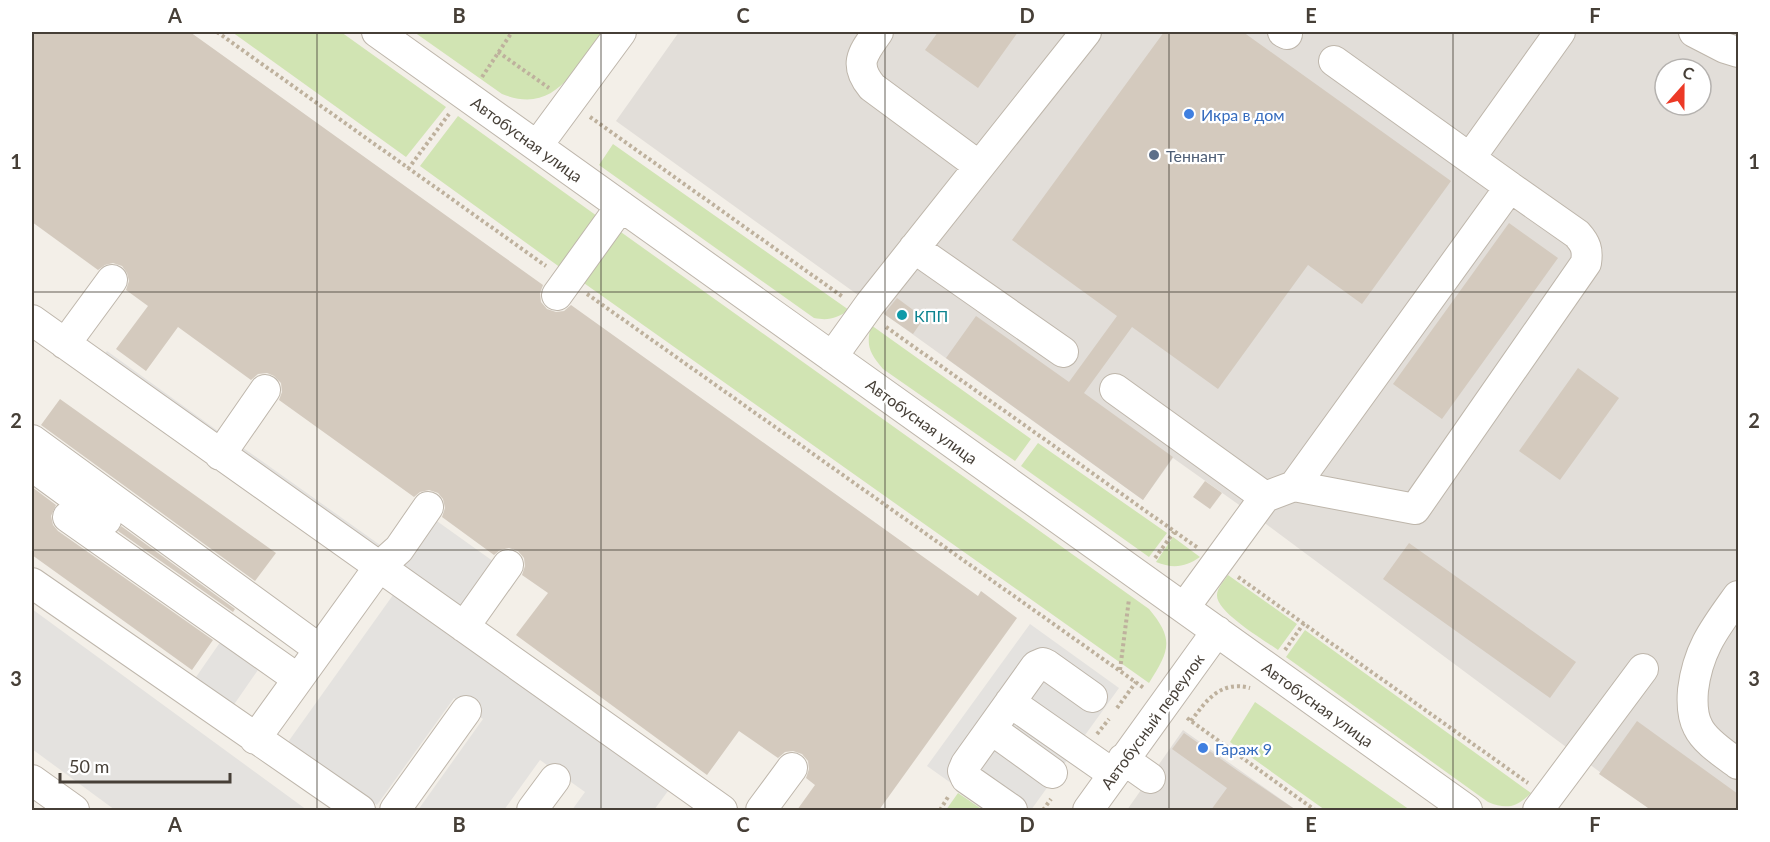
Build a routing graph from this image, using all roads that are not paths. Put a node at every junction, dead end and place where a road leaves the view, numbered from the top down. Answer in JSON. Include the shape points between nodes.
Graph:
{"nodes":[{"id":1,"x":377,"y":32,"type":"edge"},
{"id":2,"x":621,"y":32,"type":"edge"},
{"id":3,"x":878,"y":32,"type":"edge"},
{"id":4,"x":1086,"y":32,"type":"edge"},
{"id":5,"x":1560,"y":32,"type":"edge"},
{"id":6,"x":1694,"y":32,"type":"edge"},
{"id":7,"x":1738,"y":52,"type":"edge"},
{"id":8,"x":1334,"y":61,"type":"dead end"},
{"id":9,"x":537,"y":146,"type":"junction"},
{"id":10,"x":1470,"y":158,"type":"junction"},
{"id":11,"x":979,"y":166,"type":"junction"},
{"id":12,"x":1510,"y":187,"type":"junction"},
{"id":13,"x":621,"y":206,"type":"junction"},
{"id":14,"x":914,"y":248,"type":"junction"},
{"id":15,"x":112,"y":280,"type":"dead end"},
{"id":16,"x":562,"y":287,"type":"road end"},
{"id":17,"x":32,"y":321,"type":"edge"},
{"id":18,"x":65,"y":344,"type":"junction"},
{"id":19,"x":1063,"y":352,"type":"dead end"},
{"id":20,"x":832,"y":357,"type":"junction"},
{"id":21,"x":1115,"y":389,"type":"dead end"},
{"id":22,"x":265,"y":390,"type":"dead end"},
{"id":23,"x":32,"y":440,"type":"edge"},
{"id":24,"x":220,"y":454,"type":"junction"},
{"id":25,"x":32,"y":466,"type":"edge"},
{"id":26,"x":1294,"y":486,"type":"junction"},
{"id":27,"x":32,"y":491,"type":"edge"},
{"id":28,"x":1265,"y":496,"type":"junction"},
{"id":29,"x":428,"y":507,"type":"dead end"},
{"id":30,"x":508,"y":565,"type":"dead end"},
{"id":31,"x":379,"y":567,"type":"junction"},
{"id":32,"x":32,"y":584,"type":"edge"},
{"id":33,"x":1738,"y":596,"type":"edge"},
{"id":34,"x":1184,"y":608,"type":"junction"},
{"id":35,"x":464,"y":627,"type":"junction"},
{"id":36,"x":1217,"y":631,"type":"junction"},
{"id":37,"x":309,"y":664,"type":"junction"},
{"id":38,"x":1643,"y":669,"type":"dead end"},
{"id":39,"x":1092,"y":697,"type":"dead end"},
{"id":40,"x":1010,"y":702,"type":"junction"},
{"id":41,"x":466,"y":711,"type":"dead end"},
{"id":42,"x":991,"y":729,"type":"junction"},
{"id":43,"x":255,"y":739,"type":"junction"},
{"id":44,"x":1738,"y":764,"type":"edge"},
{"id":45,"x":1118,"y":767,"type":"junction"},
{"id":46,"x":792,"y":768,"type":"dead end"},
{"id":47,"x":1052,"y":773,"type":"dead end"},
{"id":48,"x":1150,"y":778,"type":"dead end"},
{"id":49,"x":555,"y":779,"type":"dead end"},
{"id":50,"x":32,"y":780,"type":"edge"},
{"id":51,"x":692,"y":802,"type":"edge"},
{"id":52,"x":1543,"y":804,"type":"edge"},
{"id":53,"x":340,"y":806,"type":"edge"},
{"id":54,"x":74,"y":810,"type":"edge"},
{"id":55,"x":395,"y":810,"type":"edge"},
{"id":56,"x":532,"y":810,"type":"edge"},
{"id":57,"x":722,"y":810,"type":"edge"},
{"id":58,"x":761,"y":810,"type":"edge"},
{"id":59,"x":1012,"y":810,"type":"edge"},
{"id":60,"x":1088,"y":810,"type":"edge"},
{"id":61,"x":1467,"y":810,"type":"edge"}],
"edges":[{"from":1,"to":9,"type":"street","name":"Автобусная улица"},
{"from":2,"to":9,"type":"street"},
{"from":3,"to":11,"type":"street","via":[[865,51],[863,76],[872,87]]},
{"from":4,"to":11,"type":"street"},
{"from":5,"to":10,"type":"street"},
{"from":6,"to":7,"type":"street"},
{"from":8,"to":10,"type":"street"},
{"from":9,"to":13,"type":"street","name":"Автобусная улица"},
{"from":10,"to":12,"type":"street"},
{"from":11,"to":14,"type":"street"},
{"from":12,"to":26,"type":"street"},
{"from":12,"to":26,"type":"street","via":[[1577,234],[1585,243],[1586,263],[1415,509]]},
{"from":13,"to":16,"type":"street"},
{"from":13,"to":20,"type":"street","name":"Автобусная улица"},
{"from":14,"to":19,"type":"street"},
{"from":14,"to":20,"type":"street"},
{"from":15,"to":18,"type":"street"},
{"from":17,"to":18,"type":"street"},
{"from":18,"to":24,"type":"street"},
{"from":20,"to":34,"type":"street","name":"Автобусная улица"},
{"from":21,"to":28,"type":"street"},
{"from":22,"to":24,"type":"street"},
{"from":23,"to":37,"type":"street"},
{"from":24,"to":31,"type":"street"},
{"from":25,"to":37,"type":"street"},
{"from":26,"to":28,"type":"street"},
{"from":27,"to":37,"type":"street"},
{"from":28,"to":34,"type":"street"},
{"from":29,"to":31,"type":"street","via":[[399,549]]},
{"from":30,"to":35,"type":"street"},
{"from":31,"to":35,"type":"street"},
{"from":31,"to":37,"type":"street"},
{"from":32,"to":43,"type":"street"},
{"from":33,"to":44,"type":"street","via":[[1711,633],[1699,658],[1692,703],[1698,727],[1714,746]]},
{"from":34,"to":36,"type":"street","name":"Автобусная улица"},
{"from":35,"to":51,"type":"street"},
{"from":36,"to":45,"type":"street","name":"Автобусный переулок"},
{"from":36,"to":61,"type":"street","name":"Автобусная улица"},
{"from":37,"to":43,"type":"street"},
{"from":38,"to":52,"type":"street"},
{"from":39,"to":40,"type":"street","via":[[1043,663],[1036,666]]},
{"from":40,"to":42,"type":"street"},
{"from":40,"to":45,"type":"street"},
{"from":41,"to":55,"type":"street"},
{"from":42,"to":47,"type":"street"},
{"from":42,"to":59,"type":"street","via":[[963,771],[966,778]]},
{"from":43,"to":53,"type":"street"},
{"from":45,"to":48,"type":"street"},
{"from":45,"to":60,"type":"street","name":"Автобусный переулок"},
{"from":46,"to":58,"type":"street"},
{"from":49,"to":56,"type":"street"},
{"from":50,"to":54,"type":"street"},
{"from":51,"to":57,"type":"street"}]}
